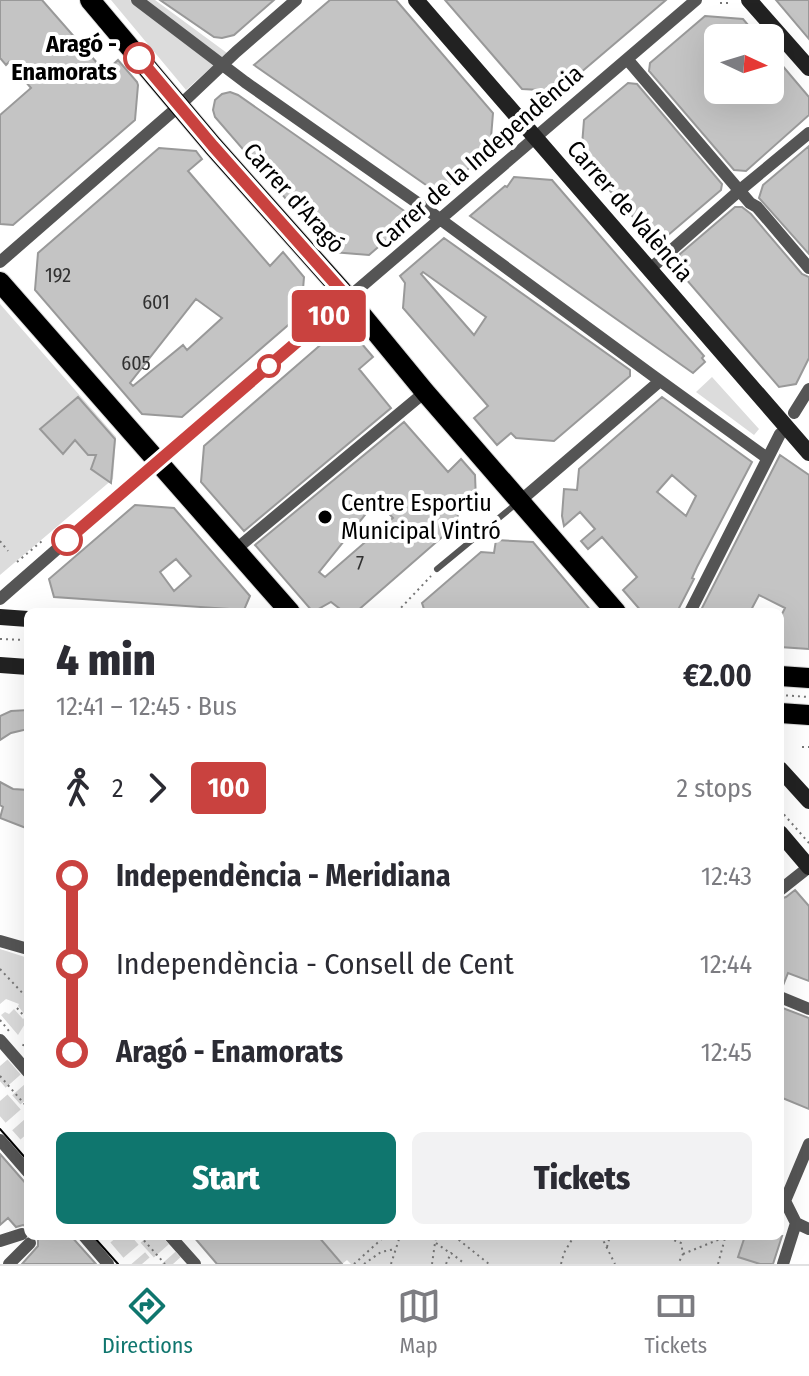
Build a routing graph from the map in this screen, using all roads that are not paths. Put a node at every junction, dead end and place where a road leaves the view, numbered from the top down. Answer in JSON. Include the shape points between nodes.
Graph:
{"nodes":[{"id":1,"x":90,"y":0,"type":"edge"},
{"id":2,"x":137,"y":0,"type":"edge"},
{"id":3,"x":296,"y":0,"type":"edge"},
{"id":4,"x":416,"y":0,"type":"edge"},
{"id":5,"x":696,"y":0,"type":"edge"},
{"id":6,"x":749,"y":0,"type":"edge"},
{"id":7,"x":627,"y":59,"type":"junction"},
{"id":8,"x":222,"y":65,"type":"junction"},
{"id":9,"x":809,"y":68,"type":"edge"},
{"id":10,"x":179,"y":106,"type":"junction"},
{"id":11,"x":809,"y":133,"type":"edge"},
{"id":12,"x":535,"y":138,"type":"junction"},
{"id":13,"x":740,"y":190,"type":"junction"},
{"id":14,"x":440,"y":220,"type":"junction"},
{"id":15,"x":0,"y":262,"type":"edge"},
{"id":16,"x":809,"y":268,"type":"edge"},
{"id":17,"x":650,"y":269,"type":"junction"},
{"id":18,"x":0,"y":282,"type":"edge"},
{"id":19,"x":348,"y":298,"type":"junction"},
{"id":20,"x":663,"y":383,"type":"junction"},
{"id":21,"x":809,"y":389,"type":"edge"},
{"id":22,"x":425,"y":392,"type":"junction"},
{"id":23,"x":794,"y":413,"type":"dead end"},
{"id":24,"x":780,"y":434,"type":"dead end"},
{"id":25,"x":809,"y":453,"type":"edge"},
{"id":26,"x":767,"y":458,"type":"junction"},
{"id":27,"x":157,"y":462,"type":"junction"},
{"id":28,"x":520,"y":501,"type":"junction"},
{"id":29,"x":233,"y":550,"type":"junction"},
{"id":30,"x":437,"y":569,"type":"road end"},
{"id":31,"x":0,"y":599,"type":"edge"},
{"id":32,"x":286,"y":608,"type":"edge"},
{"id":33,"x":613,"y":608,"type":"edge"},
{"id":34,"x":692,"y":608,"type":"edge"},
{"id":35,"x":0,"y":617,"type":"edge"},
{"id":36,"x":24,"y":619,"type":"edge"},
{"id":37,"x":0,"y":665,"type":"edge"},
{"id":38,"x":24,"y":667,"type":"edge"},
{"id":39,"x":784,"y":676,"type":"edge"},
{"id":40,"x":809,"y":678,"type":"edge"},
{"id":41,"x":784,"y":713,"type":"edge"},
{"id":42,"x":809,"y":715,"type":"edge"},
{"id":43,"x":784,"y":773,"type":"edge"},
{"id":44,"x":809,"y":801,"type":"edge"},
{"id":45,"x":784,"y":838,"type":"edge"},
{"id":46,"x":809,"y":867,"type":"edge"},
{"id":47,"x":784,"y":887,"type":"edge"},
{"id":48,"x":0,"y":941,"type":"edge"},
{"id":49,"x":24,"y":948,"type":"edge"},
{"id":50,"x":784,"y":999,"type":"edge"},
{"id":51,"x":809,"y":1009,"type":"edge"},
{"id":52,"x":0,"y":1040,"type":"edge"},
{"id":53,"x":24,"y":1067,"type":"edge"},
{"id":54,"x":0,"y":1140,"type":"edge"},
{"id":55,"x":809,"y":1144,"type":"edge"},
{"id":56,"x":24,"y":1167,"type":"edge"},
{"id":57,"x":784,"y":1196,"type":"edge"},
{"id":58,"x":784,"y":1203,"type":"edge"},
{"id":59,"x":796,"y":1223,"type":"junction"},
{"id":60,"x":809,"y":1229,"type":"edge"},
{"id":61,"x":24,"y":1238,"type":"edge"},
{"id":62,"x":25,"y":1240,"type":"edge"},
{"id":63,"x":87,"y":1240,"type":"edge"},
{"id":64,"x":174,"y":1240,"type":"edge"},
{"id":65,"x":0,"y":1241,"type":"edge"},
{"id":66,"x":9,"y":1264,"type":"edge"},
{"id":67,"x":108,"y":1264,"type":"edge"},
{"id":68,"x":195,"y":1264,"type":"edge"},
{"id":69,"x":783,"y":1264,"type":"edge"}],
"edges":[{"from":1,"to":10,"type":"main road","name":"Carrer d'Aragó"},
{"from":2,"to":8,"type":"street"},
{"from":3,"to":8,"type":"street"},
{"from":4,"to":12,"type":"main road","name":"Carrer de València"},
{"from":5,"to":7,"type":"street","name":"Carrer de la Independència"},
{"from":6,"to":9,"type":"main road"},
{"from":7,"to":12,"type":"street","name":"Carrer de la Independència"},
{"from":7,"to":13,"type":"street"},
{"from":8,"to":10,"type":"street"},
{"from":8,"to":14,"type":"street"},
{"from":10,"to":15,"type":"street"},
{"from":10,"to":19,"type":"main road","name":"Carrer d'Aragó"},
{"from":11,"to":13,"type":"street"},
{"from":12,"to":14,"type":"street","name":"Carrer de la Independència"},
{"from":12,"to":17,"type":"main road","name":"Carrer de València"},
{"from":13,"to":16,"type":"street"},
{"from":13,"to":17,"type":"street"},
{"from":14,"to":19,"type":"street","name":"Carrer de la Independència"},
{"from":14,"to":20,"type":"street"},
{"from":17,"to":25,"type":"main road","name":"Carrer de València"},
{"from":18,"to":27,"type":"main road"},
{"from":19,"to":22,"type":"main road","name":"Carrer d'Aragó"},
{"from":19,"to":27,"type":"street","name":"Carrer de la Independència"},
{"from":20,"to":26,"type":"street"},
{"from":20,"to":28,"type":"street"},
{"from":21,"to":23,"type":"street"},
{"from":22,"to":28,"type":"main road","name":"Carrer d'Aragó"},
{"from":22,"to":29,"type":"street"},
{"from":24,"to":26,"type":"street"},
{"from":26,"to":34,"type":"street"},
{"from":27,"to":29,"type":"main road"},
{"from":27,"to":31,"type":"street","name":"Carrer de la Independència"},
{"from":28,"to":30,"type":"lane"},
{"from":28,"to":33,"type":"main road","name":"Carrer d'Aragó"},
{"from":29,"to":32,"type":"main road"},
{"from":35,"to":36,"type":"main road"},
{"from":37,"to":38,"type":"main road"},
{"from":39,"to":40,"type":"main road"},
{"from":41,"to":42,"type":"main road"},
{"from":43,"to":44,"type":"main road"},
{"from":45,"to":46,"type":"main road"},
{"from":46,"to":47,"type":"street"},
{"from":48,"to":49,"type":"street"},
{"from":50,"to":51,"type":"street"},
{"from":52,"to":53,"type":"street"},
{"from":54,"to":56,"type":"street"},
{"from":55,"to":57,"type":"street"},
{"from":58,"to":59,"type":"street"},
{"from":59,"to":60,"type":"street"},
{"from":59,"to":69,"type":"street"},
{"from":61,"to":65,"type":"street"},
{"from":62,"to":66,"type":"street"},
{"from":63,"to":67,"type":"street"},
{"from":64,"to":68,"type":"street"}]}
